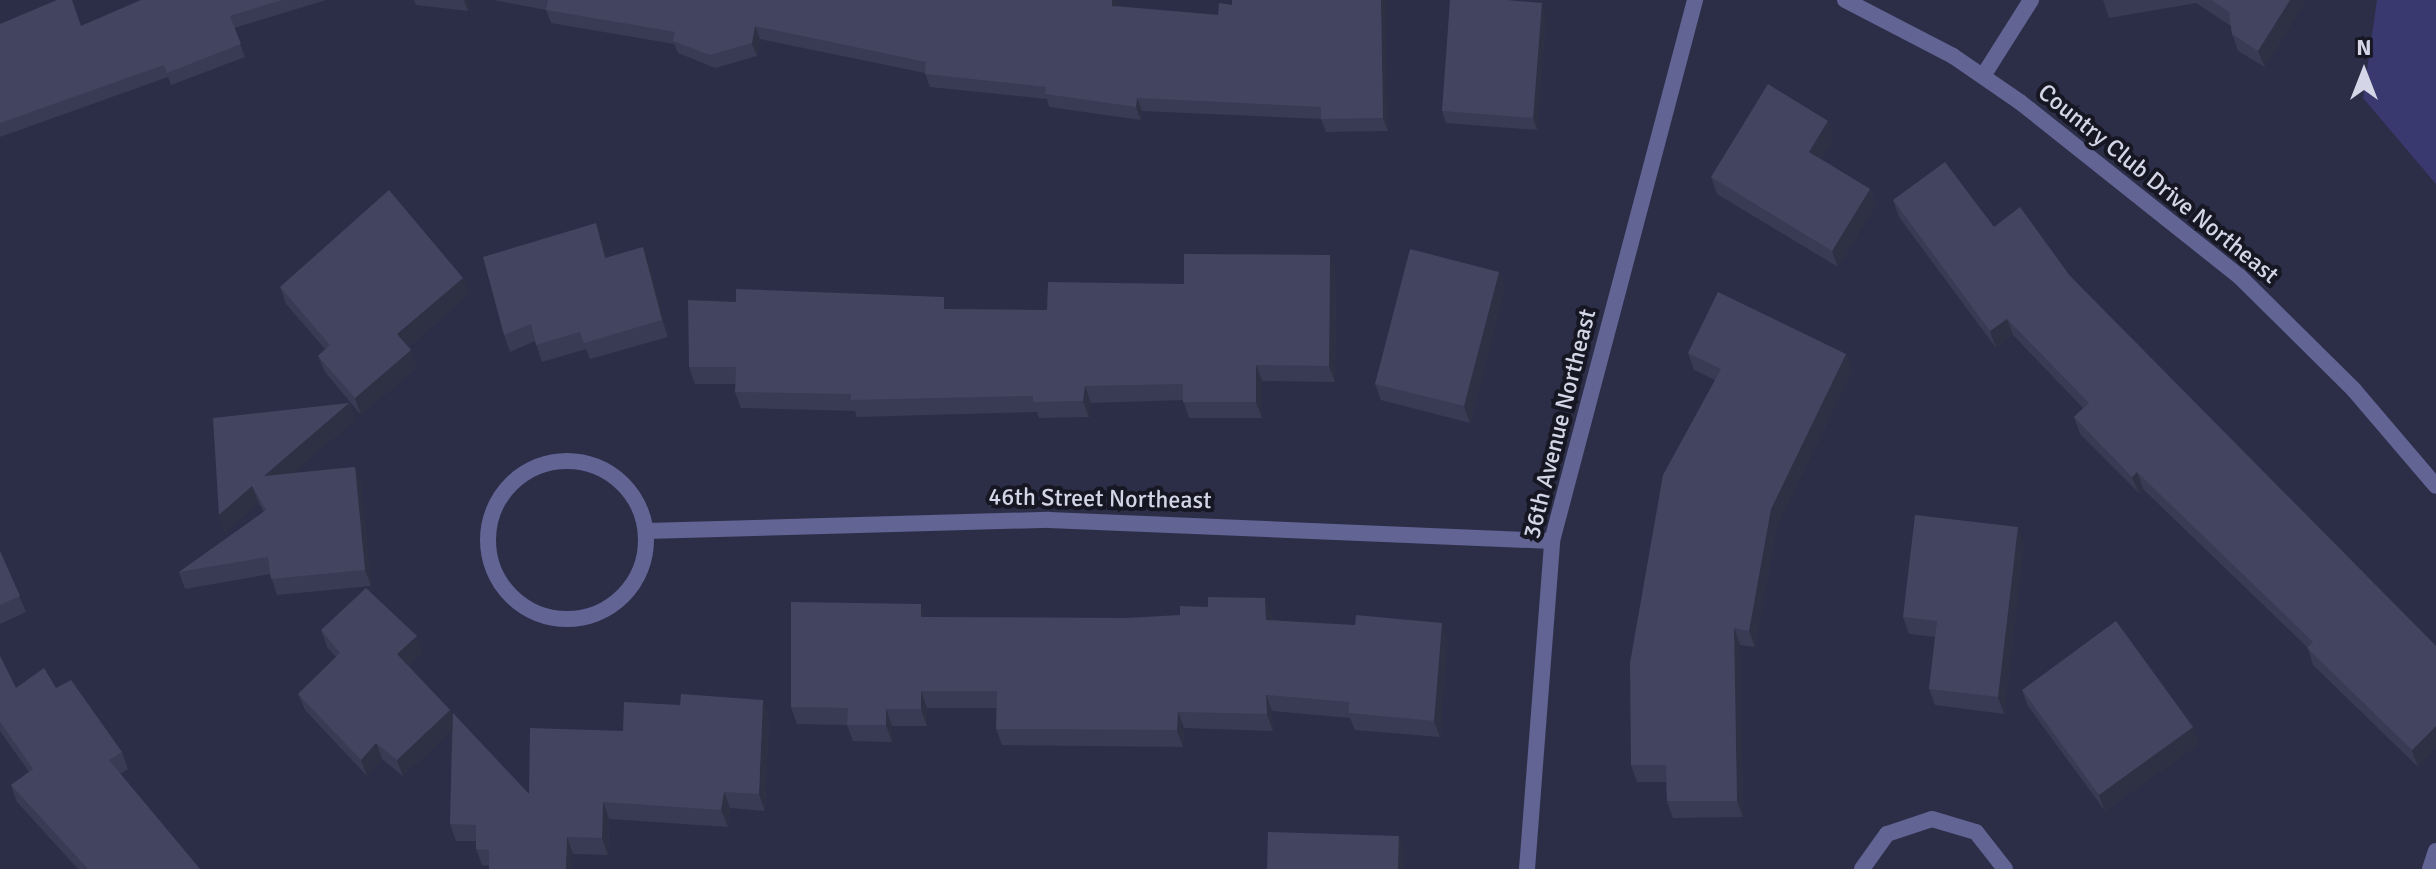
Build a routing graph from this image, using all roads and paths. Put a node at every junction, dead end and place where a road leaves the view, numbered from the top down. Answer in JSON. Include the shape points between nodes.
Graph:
{"nodes":[{"id":1,"x":1695,"y":0,"type":"edge"},
{"id":2,"x":1845,"y":0,"type":"edge"},
{"id":3,"x":2031,"y":0,"type":"edge"},
{"id":4,"x":1983,"y":76,"type":"junction"},
{"id":5,"x":2436,"y":486,"type":"edge"},
{"id":6,"x":646,"y":531,"type":"junction"},
{"id":7,"x":1552,"y":541,"type":"junction"},
{"id":8,"x":2436,"y":851,"type":"edge"},
{"id":9,"x":1527,"y":869,"type":"edge"},
{"id":10,"x":1862,"y":869,"type":"edge"},
{"id":11,"x":2005,"y":869,"type":"edge"},
{"id":12,"x":2430,"y":869,"type":"edge"}],
"edges":[{"from":1,"to":7,"type":"street","name":"36th Avenue Northeast"},
{"from":2,"to":4,"type":"street","name":"Country Club Drive Northeast"},
{"from":3,"to":4,"type":"street"},
{"from":4,"to":5,"type":"street","name":"Country Club Drive Northeast","via":[[2239,276],[2354,390]]},
{"from":6,"to":6,"type":"street","via":[[632,496],[606,470],[558,461],[513,483],[489,525],[488,550],[495,574],[529,610],[577,619],[622,599],[637,579]]},
{"from":6,"to":7,"type":"street","name":"46th Street Northeast","via":[[1049,520]]},
{"from":7,"to":9,"type":"street","name":"36th Avenue Northeast"},
{"from":8,"to":12,"type":"street"},
{"from":10,"to":11,"type":"street","via":[[1887,834],[1932,819],[1976,832]]}]}
